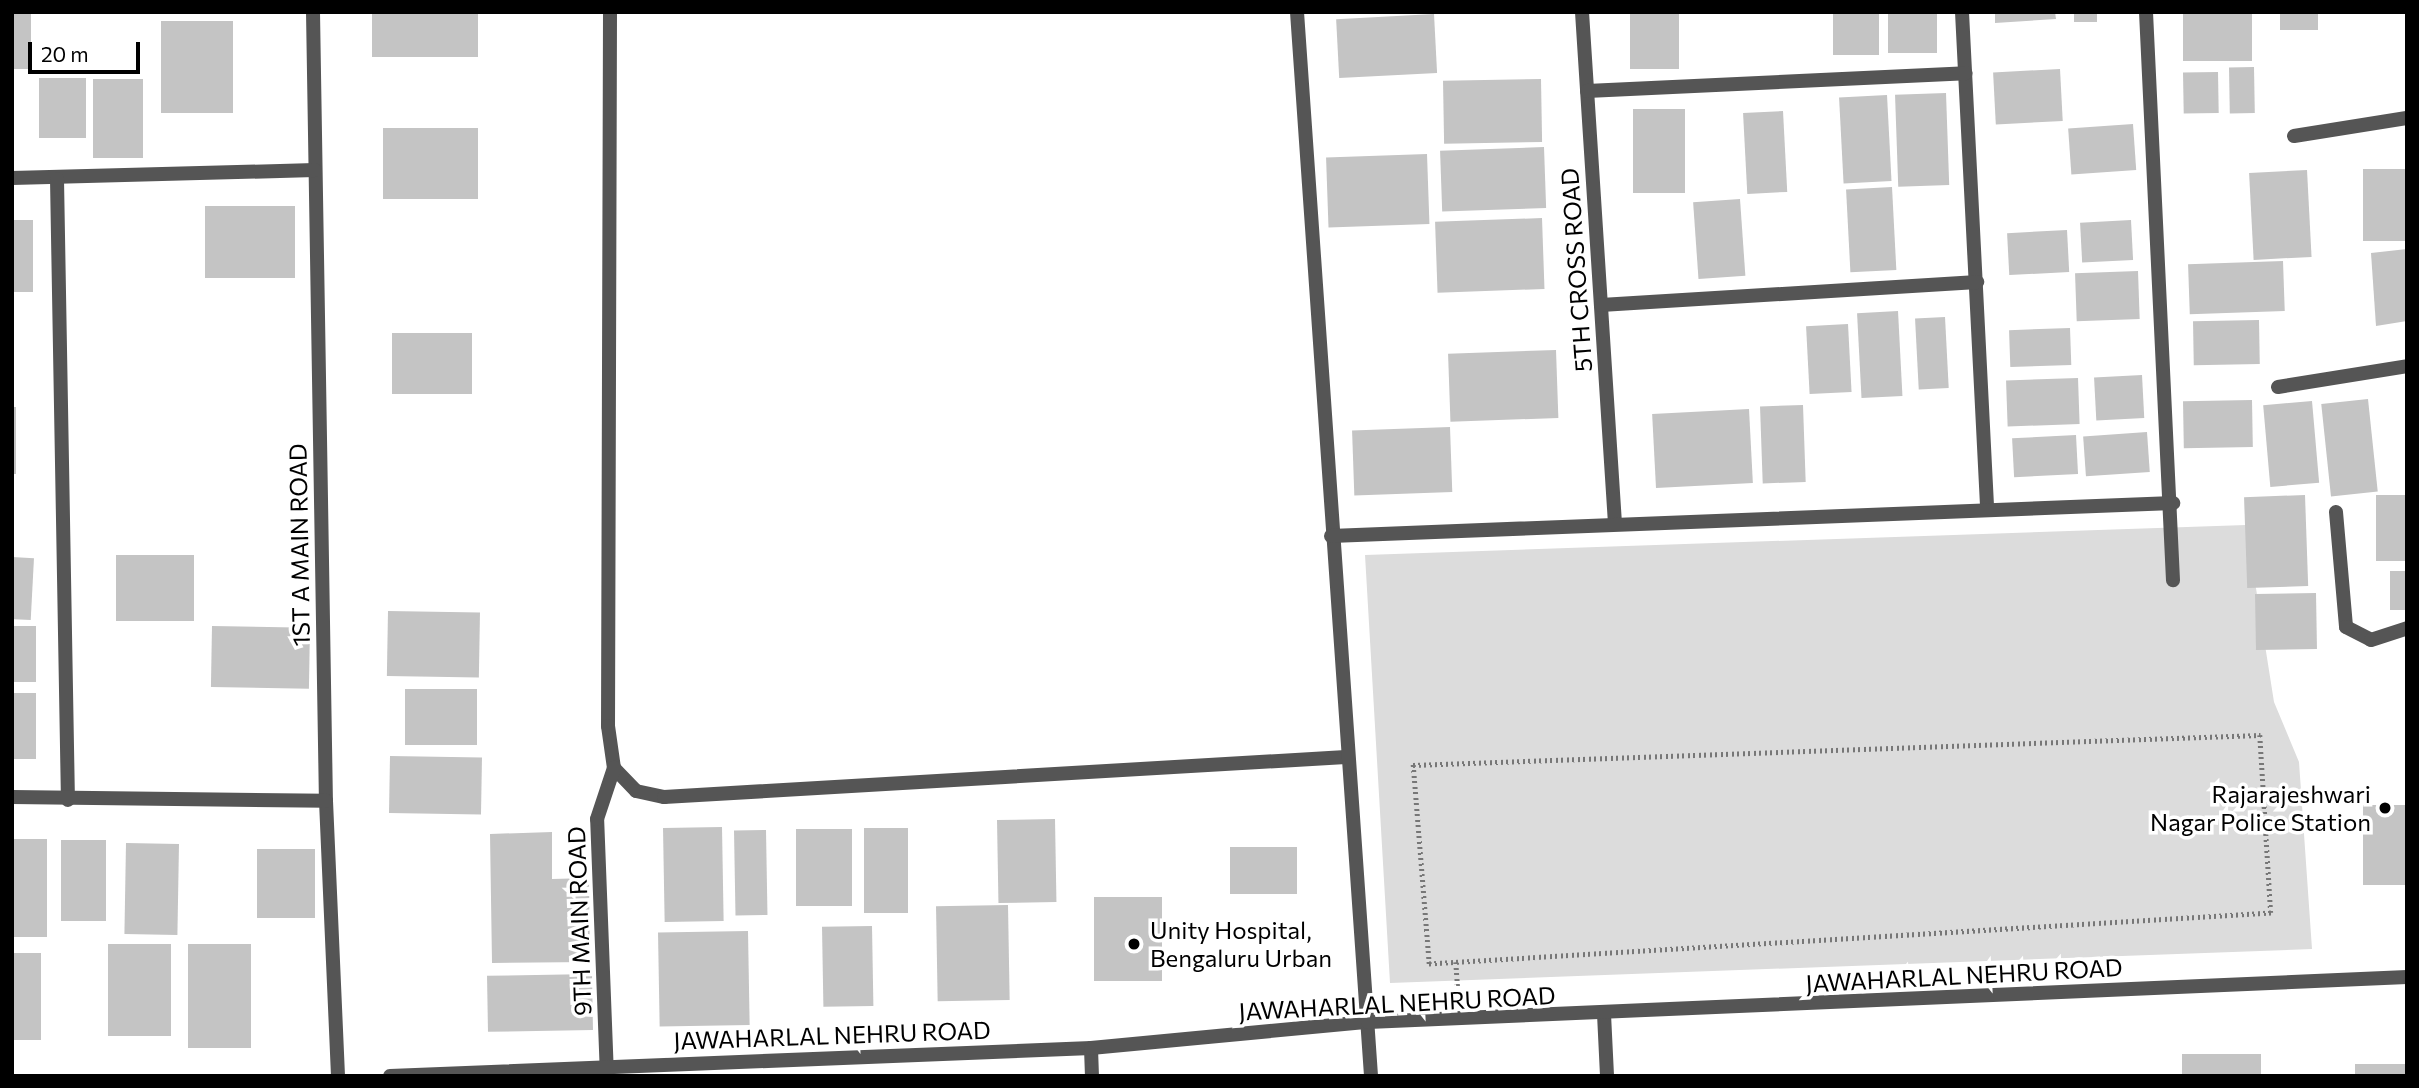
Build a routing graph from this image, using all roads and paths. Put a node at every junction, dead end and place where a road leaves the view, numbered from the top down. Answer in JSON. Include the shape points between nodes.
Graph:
{"nodes":[{"id":1,"x":313,"y":12,"type":"edge"},
{"id":2,"x":610,"y":12,"type":"edge"},
{"id":3,"x":1297,"y":12,"type":"edge"},
{"id":4,"x":1582,"y":12,"type":"edge"},
{"id":5,"x":1962,"y":12,"type":"edge"},
{"id":6,"x":2146,"y":12,"type":"edge"},
{"id":7,"x":1966,"y":73,"type":"junction"},
{"id":8,"x":1587,"y":91,"type":"junction"},
{"id":9,"x":2407,"y":118,"type":"edge"},
{"id":10,"x":2294,"y":136,"type":"dead end"},
{"id":11,"x":315,"y":170,"type":"junction"},
{"id":12,"x":12,"y":178,"type":"edge"},
{"id":13,"x":57,"y":178,"type":"junction"},
{"id":14,"x":1976,"y":282,"type":"junction"},
{"id":15,"x":1601,"y":305,"type":"junction"},
{"id":16,"x":2407,"y":366,"type":"edge"},
{"id":17,"x":2278,"y":387,"type":"dead end"},
{"id":18,"x":2174,"y":503,"type":"junction"},
{"id":19,"x":1987,"y":509,"type":"junction"},
{"id":20,"x":2336,"y":512,"type":"dead end"},
{"id":21,"x":1615,"y":524,"type":"junction"},
{"id":22,"x":1331,"y":536,"type":"junction"},
{"id":23,"x":2173,"y":580,"type":"dead end"},
{"id":24,"x":2407,"y":628,"type":"edge"},
{"id":25,"x":1346,"y":757,"type":"junction"},
{"id":26,"x":1413,"y":765,"type":"joint"},
{"id":27,"x":614,"y":768,"type":"junction"},
{"id":28,"x":12,"y":797,"type":"edge"},
{"id":29,"x":68,"y":800,"type":"junction"},
{"id":30,"x":326,"y":801,"type":"junction"},
{"id":31,"x":2407,"y":977,"type":"edge"},
{"id":32,"x":1604,"y":1014,"type":"junction"},
{"id":33,"x":1368,"y":1022,"type":"junction"},
{"id":34,"x":1091,"y":1048,"type":"junction"},
{"id":35,"x":606,"y":1071,"type":"edge"},
{"id":36,"x":338,"y":1076,"type":"edge"},
{"id":37,"x":390,"y":1076,"type":"edge"},
{"id":38,"x":1092,"y":1076,"type":"edge"},
{"id":39,"x":1371,"y":1076,"type":"edge"},
{"id":40,"x":1607,"y":1076,"type":"edge"}],
"edges":[{"from":1,"to":11,"type":"street","name":"1ST A MAIN ROAD"},
{"from":2,"to":27,"type":"street","via":[[608,726]]},
{"from":3,"to":22,"type":"street"},
{"from":4,"to":8,"type":"street","name":"5TH CROSS ROAD"},
{"from":5,"to":7,"type":"street"},
{"from":6,"to":18,"type":"street"},
{"from":7,"to":8,"type":"street"},
{"from":7,"to":14,"type":"street"},
{"from":8,"to":15,"type":"street","name":"5TH CROSS ROAD"},
{"from":9,"to":10,"type":"street"},
{"from":11,"to":13,"type":"street"},
{"from":11,"to":30,"type":"street","name":"1ST A MAIN ROAD"},
{"from":12,"to":13,"type":"street"},
{"from":13,"to":29,"type":"street"},
{"from":14,"to":15,"type":"street"},
{"from":14,"to":19,"type":"street"},
{"from":15,"to":21,"type":"street","name":"5TH CROSS ROAD"},
{"from":16,"to":17,"type":"street"},
{"from":18,"to":19,"type":"street"},
{"from":18,"to":23,"type":"street"},
{"from":19,"to":21,"type":"street"},
{"from":20,"to":24,"type":"street","via":[[2346,626],[2371,640]]},
{"from":21,"to":22,"type":"street"},
{"from":22,"to":25,"type":"street"},
{"from":25,"to":27,"type":"street","via":[[664,797],[636,791]]},
{"from":25,"to":33,"type":"street"},
{"from":26,"to":26,"type":"path","via":[[1429,964],[2271,913],[2260,735]]},
{"from":27,"to":35,"type":"street","name":"9TH MAIN ROAD","via":[[597,819]]},
{"from":28,"to":29,"type":"street"},
{"from":29,"to":30,"type":"street"},
{"from":30,"to":36,"type":"street","name":"1ST A MAIN ROAD"},
{"from":31,"to":32,"type":"street","name":"JAWAHARLAL NEHRU ROAD"},
{"from":32,"to":33,"type":"street","name":"JAWAHARLAL NEHRU ROAD"},
{"from":32,"to":40,"type":"street"},
{"from":33,"to":34,"type":"street","name":"JAWAHARLAL NEHRU ROAD"},
{"from":33,"to":39,"type":"street"},
{"from":34,"to":35,"type":"street","name":"JAWAHARLAL NEHRU ROAD"},
{"from":34,"to":38,"type":"street"},
{"from":35,"to":37,"type":"street","name":"JAWAHARLAL NEHRU ROAD"}]}
